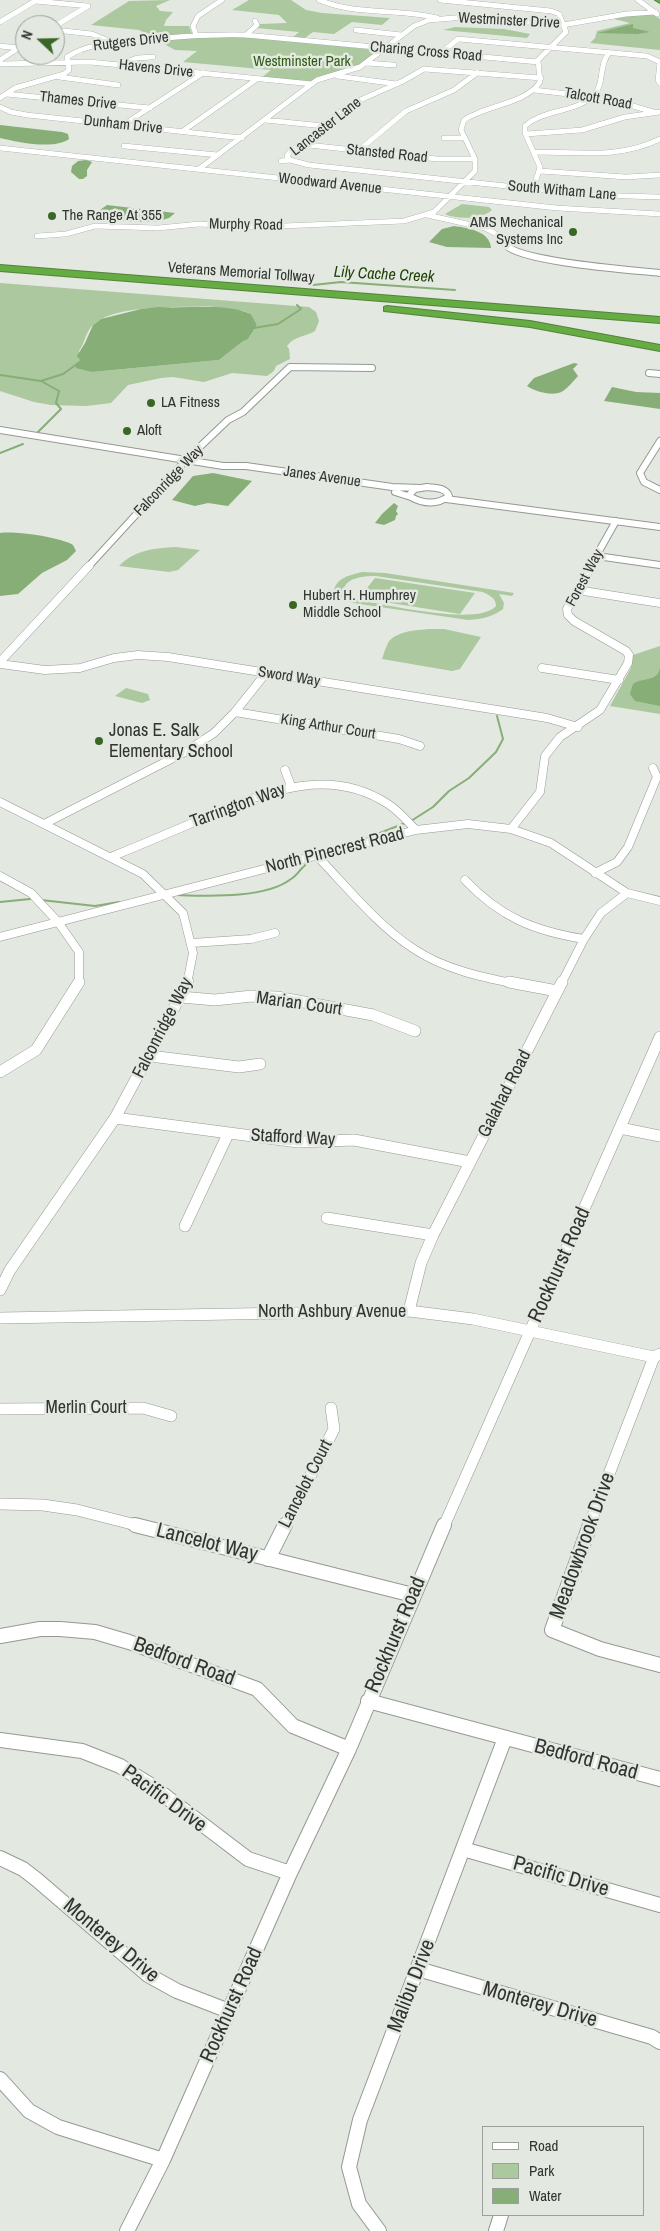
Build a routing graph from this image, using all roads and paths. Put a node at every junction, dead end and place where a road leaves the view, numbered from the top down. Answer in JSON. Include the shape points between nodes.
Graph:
{"nodes":[{"id":1,"x":222,"y":0,"type":"edge"},
{"id":2,"x":319,"y":0,"type":"edge"},
{"id":3,"x":440,"y":0,"type":"edge"},
{"id":4,"x":638,"y":0,"type":"edge"},
{"id":5,"x":655,"y":12,"type":"junction"},
{"id":6,"x":660,"y":16,"type":"edge"},
{"id":7,"x":440,"y":19,"type":"junction"},
{"id":8,"x":65,"y":20,"type":"edge"},
{"id":9,"x":255,"y":21,"type":"dead end"},
{"id":10,"x":0,"y":22,"type":"edge"},
{"id":11,"x":563,"y":25,"type":"junction"},
{"id":12,"x":356,"y":30,"type":"dead end"},
{"id":13,"x":65,"y":31,"type":"edge"},
{"id":14,"x":196,"y":35,"type":"junction"},
{"id":15,"x":402,"y":35,"type":"junction"},
{"id":16,"x":246,"y":36,"type":"junction"},
{"id":17,"x":115,"y":43,"type":"junction"},
{"id":18,"x":0,"y":46,"type":"edge"},
{"id":19,"x":15,"y":48,"type":"edge"},
{"id":20,"x":385,"y":48,"type":"junction"},
{"id":21,"x":551,"y":48,"type":"junction"},
{"id":22,"x":15,"y":50,"type":"edge"},
{"id":23,"x":441,"y":53,"type":"junction"},
{"id":24,"x":609,"y":53,"type":"junction"},
{"id":25,"x":153,"y":56,"type":"dead end"},
{"id":26,"x":0,"y":60,"type":"edge"},
{"id":27,"x":538,"y":62,"type":"junction"},
{"id":28,"x":68,"y":63,"type":"junction"},
{"id":29,"x":366,"y":63,"type":"junction"},
{"id":30,"x":0,"y":64,"type":"edge"},
{"id":31,"x":121,"y":65,"type":"junction"},
{"id":32,"x":394,"y":65,"type":"dead end"},
{"id":33,"x":203,"y":73,"type":"junction"},
{"id":34,"x":477,"y":73,"type":"junction"},
{"id":35,"x":331,"y":75,"type":"junction"},
{"id":36,"x":59,"y":77,"type":"junction"},
{"id":37,"x":257,"y":78,"type":"junction"},
{"id":38,"x":541,"y":78,"type":"junction"},
{"id":39,"x":660,"y":83,"type":"edge"},
{"id":40,"x":312,"y":84,"type":"junction"},
{"id":41,"x":398,"y":84,"type":"junction"},
{"id":42,"x":118,"y":85,"type":"dead end"},
{"id":43,"x":534,"y":90,"type":"junction"},
{"id":44,"x":6,"y":94,"type":"junction"},
{"id":45,"x":593,"y":96,"type":"junction"},
{"id":46,"x":0,"y":98,"type":"edge"},
{"id":47,"x":0,"y":107,"type":"edge"},
{"id":48,"x":150,"y":108,"type":"junction"},
{"id":49,"x":654,"y":112,"type":"junction"},
{"id":50,"x":660,"y":112,"type":"edge"},
{"id":51,"x":660,"y":117,"type":"edge"},
{"id":52,"x":265,"y":120,"type":"junction"},
{"id":53,"x":123,"y":125,"type":"junction"},
{"id":54,"x":324,"y":126,"type":"junction"},
{"id":55,"x":582,"y":130,"type":"junction"},
{"id":56,"x":183,"y":132,"type":"junction"},
{"id":57,"x":588,"y":132,"type":"dead end"},
{"id":58,"x":526,"y":134,"type":"junction"},
{"id":59,"x":242,"y":138,"type":"junction"},
{"id":60,"x":444,"y":138,"type":"dead end"},
{"id":61,"x":465,"y":138,"type":"junction"},
{"id":62,"x":660,"y":139,"type":"edge"},
{"id":63,"x":300,"y":144,"type":"junction"},
{"id":64,"x":124,"y":146,"type":"dead end"},
{"id":65,"x":0,"y":147,"type":"edge"},
{"id":66,"x":358,"y":151,"type":"junction"},
{"id":67,"x":534,"y":152,"type":"junction"},
{"id":68,"x":614,"y":153,"type":"junction"},
{"id":69,"x":218,"y":155,"type":"junction"},
{"id":70,"x":620,"y":156,"type":"dead end"},
{"id":71,"x":475,"y":159,"type":"junction"},
{"id":72,"x":290,"y":160,"type":"junction"},
{"id":73,"x":281,"y":162,"type":"dead end"},
{"id":74,"x":200,"y":168,"type":"junction"},
{"id":75,"x":540,"y":171,"type":"junction"},
{"id":76,"x":660,"y":175,"type":"edge"},
{"id":77,"x":465,"y":182,"type":"junction"},
{"id":78,"x":528,"y":188,"type":"junction"},
{"id":79,"x":452,"y":196,"type":"junction"},
{"id":80,"x":660,"y":197,"type":"edge"},
{"id":81,"x":660,"y":213,"type":"edge"},
{"id":82,"x":427,"y":215,"type":"junction"},
{"id":83,"x":36,"y":236,"type":"dead end"},
{"id":84,"x":0,"y":268,"type":"edge"},
{"id":85,"x":660,"y":273,"type":"edge"},
{"id":86,"x":0,"y":275,"type":"edge"},
{"id":87,"x":204,"y":291,"type":"junction"},
{"id":88,"x":317,"y":292,"type":"junction"},
{"id":89,"x":343,"y":305,"type":"dead end"},
{"id":90,"x":382,"y":309,"type":"dead end"},
{"id":91,"x":660,"y":315,"type":"edge"},
{"id":92,"x":660,"y":320,"type":"edge"},
{"id":93,"x":660,"y":326,"type":"edge"},
{"id":94,"x":660,"y":348,"type":"edge"},
{"id":95,"x":372,"y":368,"type":"dead end"},
{"id":96,"x":649,"y":373,"type":"dead end"},
{"id":97,"x":660,"y":374,"type":"edge"},
{"id":98,"x":0,"y":430,"type":"edge"},
{"id":99,"x":0,"y":435,"type":"edge"},
{"id":100,"x":660,"y":440,"type":"edge"},
{"id":101,"x":115,"y":450,"type":"junction"},
{"id":102,"x":186,"y":460,"type":"junction"},
{"id":103,"x":223,"y":466,"type":"junction"},
{"id":104,"x":420,"y":488,"type":"junction"},
{"id":105,"x":660,"y":490,"type":"edge"},
{"id":106,"x":411,"y":496,"type":"junction"},
{"id":107,"x":447,"y":497,"type":"junction"},
{"id":108,"x":616,"y":521,"type":"junction"},
{"id":109,"x":660,"y":527,"type":"edge"},
{"id":110,"x":597,"y":556,"type":"junction"},
{"id":111,"x":660,"y":565,"type":"edge"},
{"id":112,"x":577,"y":590,"type":"junction"},
{"id":113,"x":660,"y":603,"type":"edge"},
{"id":114,"x":106,"y":649,"type":"dead end"},
{"id":115,"x":114,"y":658,"type":"junction"},
{"id":116,"x":0,"y":663,"type":"edge"},
{"id":117,"x":542,"y":668,"type":"dead end"},
{"id":118,"x":266,"y":674,"type":"junction"},
{"id":119,"x":619,"y":680,"type":"junction"},
{"id":120,"x":235,"y":712,"type":"junction"},
{"id":121,"x":578,"y":727,"type":"junction"},
{"id":122,"x":420,"y":746,"type":"dead end"},
{"id":123,"x":653,"y":768,"type":"dead end"},
{"id":124,"x":285,"y":770,"type":"dead end"},
{"id":125,"x":291,"y":786,"type":"junction"},
{"id":126,"x":0,"y":802,"type":"edge"},
{"id":127,"x":44,"y":824,"type":"junction"},
{"id":128,"x":511,"y":829,"type":"junction"},
{"id":129,"x":416,"y":830,"type":"junction"},
{"id":130,"x":317,"y":856,"type":"junction"},
{"id":131,"x":111,"y":857,"type":"junction"},
{"id":132,"x":596,"y":873,"type":"junction"},
{"id":133,"x":0,"y":876,"type":"edge"},
{"id":134,"x":464,"y":880,"type":"dead end"},
{"id":135,"x":165,"y":893,"type":"junction"},
{"id":136,"x":627,"y":893,"type":"junction"},
{"id":137,"x":660,"y":901,"type":"edge"},
{"id":138,"x":58,"y":922,"type":"junction"},
{"id":139,"x":275,"y":933,"type":"dead end"},
{"id":140,"x":0,"y":937,"type":"edge"},
{"id":141,"x":584,"y":939,"type":"junction"},
{"id":142,"x":192,"y":943,"type":"junction"},
{"id":143,"x":557,"y":991,"type":"junction"},
{"id":144,"x":181,"y":997,"type":"junction"},
{"id":145,"x":415,"y":1031,"type":"dead end"},
{"id":146,"x":660,"y":1037,"type":"edge"},
{"id":147,"x":150,"y":1056,"type":"junction"},
{"id":148,"x":260,"y":1064,"type":"dead end"},
{"id":149,"x":0,"y":1072,"type":"edge"},
{"id":150,"x":115,"y":1118,"type":"junction"},
{"id":151,"x":620,"y":1128,"type":"junction"},
{"id":152,"x":228,"y":1134,"type":"junction"},
{"id":153,"x":660,"y":1136,"type":"edge"},
{"id":154,"x":470,"y":1162,"type":"junction"},
{"id":155,"x":327,"y":1218,"type":"dead end"},
{"id":156,"x":185,"y":1226,"type":"dead end"},
{"id":157,"x":433,"y":1235,"type":"junction"},
{"id":158,"x":0,"y":1290,"type":"edge"},
{"id":159,"x":409,"y":1311,"type":"junction"},
{"id":160,"x":0,"y":1318,"type":"edge"},
{"id":161,"x":530,"y":1331,"type":"junction"},
{"id":162,"x":657,"y":1355,"type":"edge"},
{"id":163,"x":331,"y":1408,"type":"dead end"},
{"id":164,"x":0,"y":1409,"type":"edge"},
{"id":165,"x":171,"y":1416,"type":"dead end"},
{"id":166,"x":0,"y":1504,"type":"edge"},
{"id":167,"x":268,"y":1559,"type":"junction"},
{"id":168,"x":413,"y":1595,"type":"junction"},
{"id":169,"x":0,"y":1636,"type":"edge"},
{"id":170,"x":660,"y":1665,"type":"edge"},
{"id":171,"x":368,"y":1701,"type":"junction"},
{"id":172,"x":505,"y":1738,"type":"junction"},
{"id":173,"x":0,"y":1740,"type":"edge"},
{"id":174,"x":349,"y":1749,"type":"junction"},
{"id":175,"x":660,"y":1780,"type":"edge"},
{"id":176,"x":463,"y":1849,"type":"junction"},
{"id":177,"x":0,"y":1858,"type":"edge"},
{"id":178,"x":290,"y":1873,"type":"junction"},
{"id":179,"x":660,"y":1905,"type":"edge"},
{"id":180,"x":418,"y":1969,"type":"junction"},
{"id":181,"x":229,"y":2011,"type":"junction"},
{"id":182,"x":660,"y":2042,"type":"edge"},
{"id":183,"x":0,"y":2079,"type":"edge"},
{"id":184,"x":163,"y":2160,"type":"junction"},
{"id":185,"x":501,"y":2216,"type":"edge"},
{"id":186,"x":127,"y":2231,"type":"edge"},
{"id":187,"x":379,"y":2231,"type":"edge"},
{"id":188,"x":496,"y":2231,"type":"edge"}],
"edges":[{"from":1,"to":14,"type":"street","via":[[195,20]]},
{"from":2,"to":7,"type":"street","via":[[340,7],[414,12]]},
{"from":3,"to":11,"type":"street","via":[[551,11],[559,14]]},
{"from":4,"to":5,"type":"street"},
{"from":5,"to":6,"type":"street"},
{"from":5,"to":11,"type":"street","name":"Westminster Drive"},
{"from":7,"to":11,"type":"street","name":"Westminster Drive","via":[[473,18]]},
{"from":7,"to":15,"type":"street","name":"Westminster Drive","via":[[418,24]]},
{"from":8,"to":10,"type":"street","via":[[88,6],[35,1]]},
{"from":9,"to":16,"type":"street","via":[[257,25]]},
{"from":11,"to":21,"type":"street","via":[[565,35]]},
{"from":12,"to":15,"type":"street"},
{"from":13,"to":17,"type":"street","via":[[92,34]]},
{"from":14,"to":16,"type":"street","name":"Charing Cross Road"},
{"from":14,"to":17,"type":"street","name":"Rutgers Drive"},
{"from":15,"to":20,"type":"street","name":"Westminster Drive"},
{"from":16,"to":20,"type":"street","name":"Charing Cross Road"},
{"from":17,"to":28,"type":"street","name":"Rutgers Drive","via":[[78,50],[67,57]]},
{"from":18,"to":19,"type":"street"},
{"from":20,"to":23,"type":"street","name":"Charing Cross Road"},
{"from":20,"to":29,"type":"street","name":"Westminster Drive"},
{"from":21,"to":23,"type":"street","via":[[458,39]]},
{"from":21,"to":24,"type":"street"},
{"from":21,"to":27,"type":"street"},
{"from":22,"to":26,"type":"street"},
{"from":23,"to":27,"type":"street","name":"Charing Cross Road"},
{"from":24,"to":39,"type":"street","via":[[657,59],[660,62]]},
{"from":24,"to":45,"type":"street","via":[[602,60],[600,86]]},
{"from":25,"to":31,"type":"street"},
{"from":27,"to":38,"type":"street"},
{"from":28,"to":30,"type":"street","name":"Havens Drive"},
{"from":28,"to":31,"type":"street","name":"Havens Drive"},
{"from":28,"to":36,"type":"street","name":"Rutgers Drive","via":[[68,71]]},
{"from":29,"to":32,"type":"street"},
{"from":29,"to":35,"type":"street","name":"Westminster Drive"},
{"from":31,"to":33,"type":"street","name":"Havens Drive"},
{"from":33,"to":37,"type":"street","name":"Havens Drive"},
{"from":33,"to":48,"type":"street"},
{"from":34,"to":38,"type":"street","name":"Lancaster Lane"},
{"from":34,"to":41,"type":"street","name":"Lancaster Lane","via":[[424,69]]},
{"from":34,"to":66,"type":"street","via":[[454,90],[406,112]]},
{"from":35,"to":40,"type":"street","name":"Westminster Drive"},
{"from":35,"to":41,"type":"street"},
{"from":36,"to":42,"type":"street"},
{"from":36,"to":44,"type":"street","via":[[22,86]]},
{"from":37,"to":40,"type":"street","name":"Havens Drive"},
{"from":37,"to":56,"type":"street"},
{"from":38,"to":43,"type":"street"},
{"from":40,"to":52,"type":"street","name":"Westminster Drive"},
{"from":41,"to":54,"type":"street","name":"Lancaster Lane","via":[[360,99]]},
{"from":43,"to":45,"type":"street","name":"Talcott Road"},
{"from":43,"to":61,"type":"street","via":[[468,117],[461,130]]},
{"from":44,"to":46,"type":"street"},
{"from":44,"to":48,"type":"street","name":"Thames Drive"},
{"from":45,"to":49,"type":"street","name":"Talcott Road"},
{"from":45,"to":58,"type":"street","via":[[578,105],[531,121],[524,126]]},
{"from":47,"to":53,"type":"street","name":"Dunham Drive","via":[[27,115]]},
{"from":48,"to":53,"type":"street"},
{"from":49,"to":50,"type":"street"},
{"from":49,"to":51,"type":"street","name":"Talcott Road"},
{"from":49,"to":55,"type":"street"},
{"from":52,"to":54,"type":"street"},
{"from":52,"to":59,"type":"street","name":"Westminster Drive"},
{"from":53,"to":56,"type":"street","name":"Dunham Drive"},
{"from":54,"to":63,"type":"street","name":"Lancaster Lane"},
{"from":55,"to":57,"type":"street"},
{"from":55,"to":58,"type":"street"},
{"from":56,"to":59,"type":"street","name":"Dunham Drive"},
{"from":58,"to":67,"type":"street"},
{"from":59,"to":69,"type":"street","name":"Westminster Drive"},
{"from":60,"to":61,"type":"street"},
{"from":61,"to":71,"type":"street"},
{"from":62,"to":68,"type":"street","via":[[640,148]]},
{"from":63,"to":66,"type":"street","name":"Stansted Road"},
{"from":63,"to":72,"type":"street","name":"Lancaster Lane","via":[[287,156]]},
{"from":64,"to":69,"type":"street"},
{"from":65,"to":74,"type":"street","name":"Woodward Avenue"},
{"from":66,"to":71,"type":"street","name":"Stansted Road","via":[[437,159]]},
{"from":67,"to":68,"type":"street"},
{"from":67,"to":75,"type":"street"},
{"from":68,"to":70,"type":"street"},
{"from":69,"to":74,"type":"street","name":"Westminster Drive"},
{"from":71,"to":77,"type":"street","via":[[474,171]]},
{"from":72,"to":73,"type":"street"},
{"from":72,"to":77,"type":"street","name":"South Witham Lane","via":[[309,165]]},
{"from":74,"to":79,"type":"street","name":"Woodward Avenue"},
{"from":75,"to":76,"type":"street","via":[[626,178]]},
{"from":75,"to":78,"type":"street"},
{"from":77,"to":78,"type":"street","name":"South Witham Lane"},
{"from":77,"to":79,"type":"street","name":"Murphy Road"},
{"from":78,"to":80,"type":"street","name":"South Witham Lane","via":[[603,196]]},
{"from":79,"to":81,"type":"street","name":"Woodward Avenue","via":[[587,211]]},
{"from":79,"to":82,"type":"street","name":"Murphy Road"},
{"from":82,"to":83,"type":"street","name":"Murphy Road","via":[[393,222],[258,227],[199,224],[158,228],[95,226],[66,234]]},
{"from":82,"to":85,"type":"street","via":[[484,228],[498,235],[510,250],[535,258]]},
{"from":84,"to":88,"type":"highway","name":"Veterans Memorial Tollway"},
{"from":86,"to":87,"type":"highway","name":"Veterans Memorial Tollway"},
{"from":87,"to":89,"type":"highway"},
{"from":87,"to":93,"type":"highway","name":"Veterans Memorial Tollway"},
{"from":88,"to":91,"type":"highway"},
{"from":88,"to":92,"type":"highway","name":"Veterans Memorial Tollway"},
{"from":90,"to":94,"type":"highway","via":[[530,324]]},
{"from":95,"to":102,"type":"street","name":"Falconridge Way","via":[[290,367]]},
{"from":96,"to":97,"type":"street"},
{"from":98,"to":101,"type":"street","name":"Janes Avenue"},
{"from":99,"to":101,"type":"street","name":"Janes Avenue"},
{"from":100,"to":105,"type":"street","via":[[640,478]]},
{"from":101,"to":102,"type":"street","name":"Janes Avenue"},
{"from":102,"to":103,"type":"street","name":"Janes Avenue"},
{"from":102,"to":116,"type":"street","name":"Falconridge Way"},
{"from":103,"to":104,"type":"street","name":"Janes Avenue","via":[[246,466],[392,487]]},
{"from":103,"to":106,"type":"street","name":"Janes Avenue"},
{"from":104,"to":106,"type":"street"},
{"from":104,"to":107,"type":"street","name":"Janes Avenue","via":[[440,488],[448,493]]},
{"from":106,"to":107,"type":"street","name":"Janes Avenue","via":[[417,501],[429,502]]},
{"from":107,"to":108,"type":"street","name":"Janes Avenue"},
{"from":108,"to":109,"type":"street","name":"Janes Avenue"},
{"from":108,"to":110,"type":"street","name":"Forest Way"},
{"from":110,"to":111,"type":"street"},
{"from":110,"to":112,"type":"street","name":"Forest Way"},
{"from":112,"to":113,"type":"street"},
{"from":112,"to":119,"type":"street","name":"Forest Way","via":[[567,609],[569,616],[621,647],[629,656]]},
{"from":114,"to":115,"type":"street"},
{"from":115,"to":116,"type":"street","name":"Sword Way","via":[[80,668],[45,670]]},
{"from":115,"to":118,"type":"street","name":"Sword Way","via":[[168,657]]},
{"from":117,"to":119,"type":"street"},
{"from":118,"to":120,"type":"street"},
{"from":118,"to":121,"type":"street","name":"Sword Way","via":[[547,718]]},
{"from":119,"to":121,"type":"street","name":"Forest Way","via":[[600,710]]},
{"from":120,"to":122,"type":"street","name":"King Arthur Court","via":[[399,739]]},
{"from":120,"to":127,"type":"street","via":[[214,733],[185,752]]},
{"from":121,"to":128,"type":"street","name":"Forest Way","via":[[560,737],[545,756],[540,792]]},
{"from":123,"to":132,"type":"street","via":[[657,777],[628,847],[616,862]]},
{"from":124,"to":125,"type":"street"},
{"from":125,"to":129,"type":"street","name":"Tarrington Way","via":[[330,786],[365,792],[390,805]]},
{"from":125,"to":131,"type":"street","name":"Tarrington Way","via":[[264,793]]},
{"from":126,"to":127,"type":"street","name":"Falconridge Way"},
{"from":127,"to":131,"type":"street","name":"Falconridge Way"},
{"from":128,"to":129,"type":"street","name":"North Pinecrest Road","via":[[468,824]]},
{"from":128,"to":132,"type":"street","name":"North Pinecrest Road","via":[[551,842]]},
{"from":129,"to":130,"type":"street","name":"North Pinecrest Road"},
{"from":130,"to":135,"type":"street","name":"North Pinecrest Road"},
{"from":130,"to":143,"type":"street","via":[[399,939],[429,958],[475,975]]},
{"from":131,"to":135,"type":"street","name":"Falconridge Way","via":[[143,874]]},
{"from":132,"to":136,"type":"street","name":"North Pinecrest Road"},
{"from":133,"to":138,"type":"street","via":[[31,893]]},
{"from":134,"to":141,"type":"street","via":[[481,899],[512,918],[547,931]]},
{"from":135,"to":138,"type":"street","name":"North Pinecrest Road"},
{"from":135,"to":142,"type":"street","name":"Falconridge Way","via":[[183,913]]},
{"from":136,"to":137,"type":"street","name":"North Pinecrest Road"},
{"from":136,"to":141,"type":"street","name":"Galahad Road","via":[[601,913]]},
{"from":138,"to":140,"type":"street","name":"North Pinecrest Road"},
{"from":138,"to":149,"type":"street","via":[[78,952],[79,984],[36,1050]]},
{"from":139,"to":142,"type":"street","via":[[250,939]]},
{"from":141,"to":143,"type":"street","name":"Galahad Road"},
{"from":142,"to":144,"type":"street","name":"Falconridge Way","via":[[192,967]]},
{"from":143,"to":154,"type":"street","name":"Galahad Road"},
{"from":144,"to":145,"type":"street","name":"Marian Court","via":[[215,1000],[277,997],[373,1015]]},
{"from":144,"to":147,"type":"street","name":"Falconridge Way"},
{"from":146,"to":151,"type":"street","name":"Rockhurst Road"},
{"from":147,"to":148,"type":"street","via":[[239,1067]]},
{"from":147,"to":150,"type":"street","name":"Falconridge Way"},
{"from":150,"to":152,"type":"street","name":"Stafford Way"},
{"from":150,"to":158,"type":"street","name":"Falconridge Way","via":[[10,1270]]},
{"from":151,"to":153,"type":"street"},
{"from":151,"to":161,"type":"street","name":"Rockhurst Road"},
{"from":152,"to":154,"type":"street","name":"Stafford Way","via":[[298,1142],[354,1140]]},
{"from":152,"to":156,"type":"street"},
{"from":154,"to":157,"type":"street","name":"Galahad Road"},
{"from":155,"to":157,"type":"street"},
{"from":157,"to":159,"type":"street","name":"Galahad Road","via":[[421,1263]]},
{"from":159,"to":160,"type":"street","name":"North Ashbury Avenue"},
{"from":159,"to":161,"type":"street","name":"North Ashbury Avenue","via":[[473,1319]]},
{"from":161,"to":162,"type":"street","name":"North Ashbury Avenue"},
{"from":161,"to":168,"type":"street","name":"Rockhurst Road"},
{"from":162,"to":170,"type":"street","name":"Meadowbrook Drive","via":[[552,1630],[600,1649]]},
{"from":163,"to":167,"type":"street","name":"Lancelot Court","via":[[334,1429]]},
{"from":164,"to":165,"type":"street","name":"Merlin Court","via":[[143,1408]]},
{"from":166,"to":167,"type":"street","name":"Lancelot Way","via":[[77,1510]]},
{"from":167,"to":168,"type":"street","name":"Lancelot Way"},
{"from":168,"to":171,"type":"street","name":"Rockhurst Road"},
{"from":169,"to":174,"type":"street","name":"Bedford Road","via":[[60,1629],[95,1632],[129,1642],[256,1688],[293,1726]]},
{"from":171,"to":172,"type":"street","name":"Bedford Road"},
{"from":171,"to":174,"type":"street","name":"Rockhurst Road"},
{"from":172,"to":175,"type":"street","name":"Bedford Road"},
{"from":172,"to":176,"type":"street","name":"Malibu Drive"},
{"from":173,"to":178,"type":"street","name":"Pacific Drive","via":[[82,1751],[120,1766],[152,1786],[248,1859]]},
{"from":174,"to":178,"type":"street","name":"Rockhurst Road"},
{"from":176,"to":179,"type":"street","name":"Pacific Drive"},
{"from":176,"to":180,"type":"street","name":"Malibu Drive"},
{"from":177,"to":181,"type":"street","name":"Monterey Drive","via":[[23,1869],[164,1985],[184,1996]]},
{"from":178,"to":181,"type":"street","name":"Rockhurst Road"},
{"from":180,"to":182,"type":"street","name":"Monterey Drive"},
{"from":180,"to":187,"type":"street","name":"Malibu Drive","via":[[360,2120],[349,2167],[359,2204]]},
{"from":181,"to":184,"type":"street","name":"Rockhurst Road"},
{"from":183,"to":184,"type":"street","via":[[29,2111],[58,2127]]},
{"from":184,"to":186,"type":"street","name":"Rockhurst Road"},
{"from":185,"to":188,"type":"street"}]}
